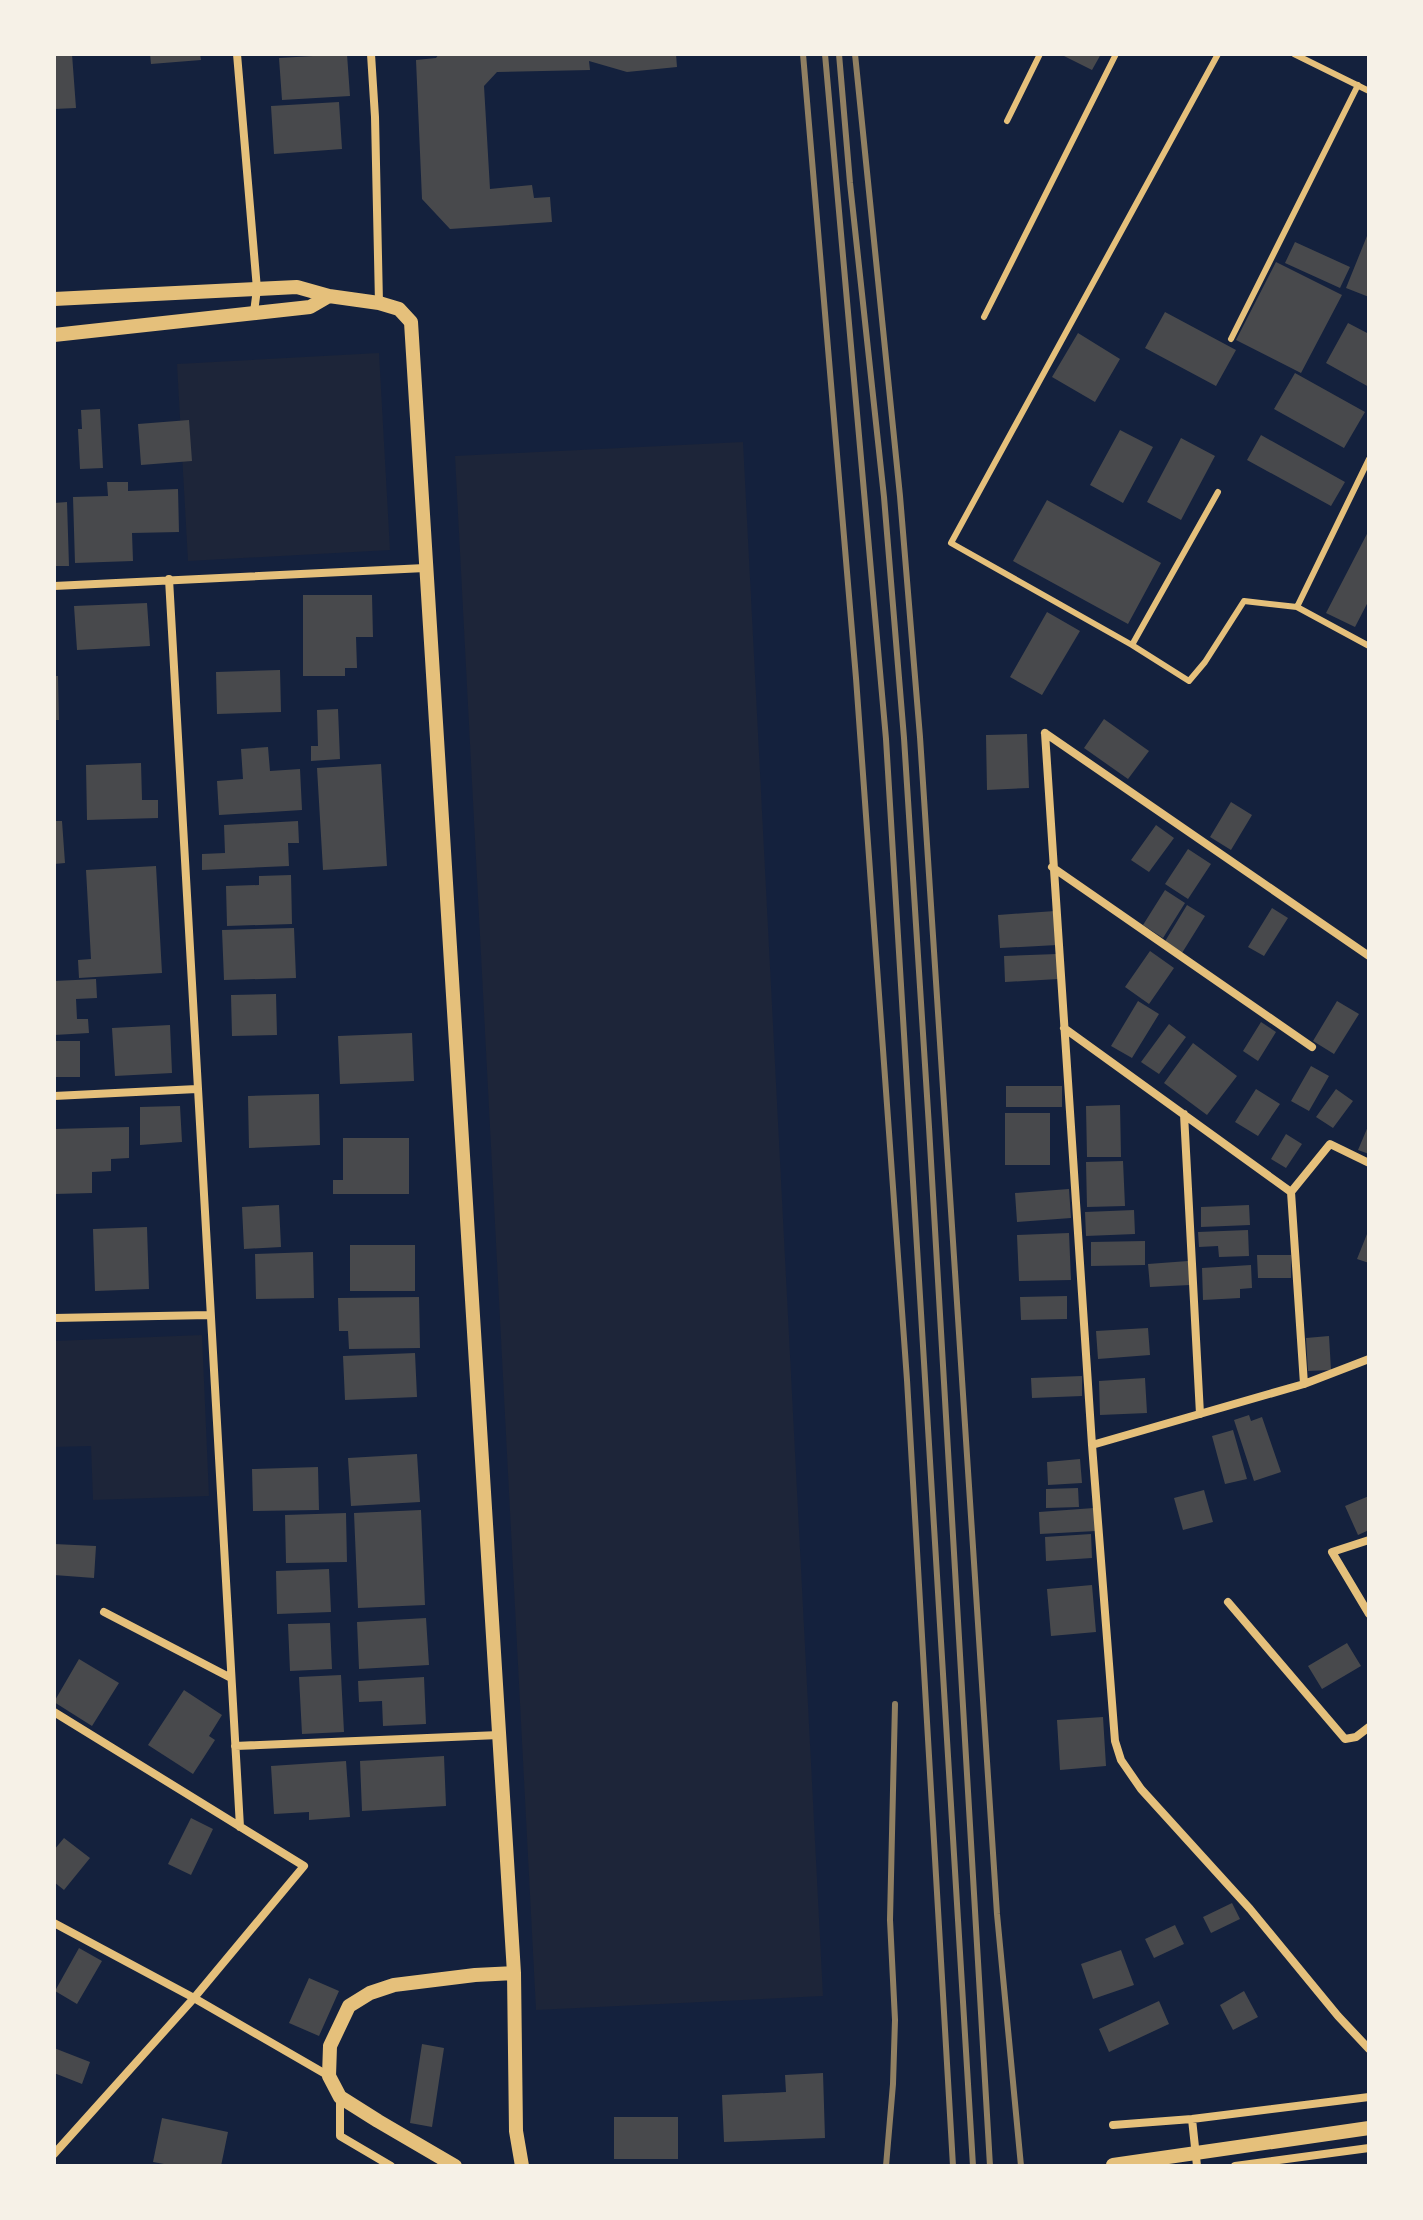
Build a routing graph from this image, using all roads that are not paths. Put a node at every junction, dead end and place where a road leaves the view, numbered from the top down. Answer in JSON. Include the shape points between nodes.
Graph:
{"nodes":[{"id":1,"x":237,"y":54,"type":"edge"},
{"id":2,"x":371,"y":54,"type":"edge"},
{"id":3,"x":1040,"y":54,"type":"edge"},
{"id":4,"x":1116,"y":54,"type":"edge"},
{"id":5,"x":1218,"y":54,"type":"edge"},
{"id":6,"x":1294,"y":54,"type":"edge"},
{"id":7,"x":1358,"y":85,"type":"junction"},
{"id":8,"x":1369,"y":91,"type":"edge"},
{"id":9,"x":1007,"y":121,"type":"dead end"},
{"id":10,"x":257,"y":289,"type":"junction"},
{"id":11,"x":329,"y":296,"type":"junction"},
{"id":12,"x":54,"y":299,"type":"edge"},
{"id":13,"x":379,"y":303,"type":"junction"},
{"id":14,"x":254,"y":312,"type":"junction"},
{"id":15,"x":984,"y":317,"type":"dead end"},
{"id":16,"x":54,"y":335,"type":"edge"},
{"id":17,"x":1231,"y":339,"type":"dead end"},
{"id":18,"x":1369,"y":459,"type":"edge"},
{"id":19,"x":1218,"y":492,"type":"dead end"},
{"id":20,"x":425,"y":568,"type":"junction"},
{"id":21,"x":169,"y":579,"type":"junction"},
{"id":22,"x":54,"y":586,"type":"edge"},
{"id":23,"x":1297,"y":607,"type":"junction"},
{"id":24,"x":1132,"y":645,"type":"junction"},
{"id":25,"x":1369,"y":646,"type":"edge"},
{"id":26,"x":1052,"y":867,"type":"junction"},
{"id":27,"x":1369,"y":956,"type":"edge"},
{"id":28,"x":1064,"y":1028,"type":"junction"},
{"id":29,"x":1312,"y":1047,"type":"dead end"},
{"id":30,"x":197,"y":1089,"type":"junction"},
{"id":31,"x":54,"y":1096,"type":"edge"},
{"id":32,"x":1184,"y":1114,"type":"junction"},
{"id":33,"x":1369,"y":1163,"type":"edge"},
{"id":34,"x":1291,"y":1192,"type":"junction"},
{"id":35,"x":210,"y":1315,"type":"junction"},
{"id":36,"x":54,"y":1318,"type":"edge"},
{"id":37,"x":1369,"y":1359,"type":"edge"},
{"id":38,"x":1304,"y":1384,"type":"junction"},
{"id":39,"x":1200,"y":1414,"type":"junction"},
{"id":40,"x":1092,"y":1445,"type":"junction"},
{"id":41,"x":1369,"y":1540,"type":"edge"},
{"id":42,"x":1228,"y":1602,"type":"dead end"},
{"id":43,"x":104,"y":1612,"type":"dead end"},
{"id":44,"x":1369,"y":1614,"type":"edge"},
{"id":45,"x":231,"y":1678,"type":"junction"},
{"id":46,"x":54,"y":1712,"type":"edge"},
{"id":47,"x":1369,"y":1727,"type":"edge"},
{"id":48,"x":499,"y":1735,"type":"junction"},
{"id":49,"x":235,"y":1746,"type":"junction"},
{"id":50,"x":240,"y":1827,"type":"junction"},
{"id":51,"x":54,"y":1923,"type":"edge"},
{"id":52,"x":514,"y":1973,"type":"junction"},
{"id":53,"x":194,"y":1998,"type":"junction"},
{"id":54,"x":1369,"y":2049,"type":"edge"},
{"id":55,"x":329,"y":2076,"type":"junction"},
{"id":56,"x":340,"y":2097,"type":"junction"},
{"id":57,"x":1369,"y":2097,"type":"edge"},
{"id":58,"x":1192,"y":2119,"type":"junction"},
{"id":59,"x":1113,"y":2125,"type":"dead end"},
{"id":60,"x":1369,"y":2128,"type":"edge"},
{"id":61,"x":1369,"y":2148,"type":"edge"},
{"id":62,"x":54,"y":2154,"type":"edge"},
{"id":63,"x":1113,"y":2165,"type":"edge"},
{"id":64,"x":391,"y":2166,"type":"edge"},
{"id":65,"x":455,"y":2166,"type":"edge"},
{"id":66,"x":522,"y":2166,"type":"edge"},
{"id":67,"x":1197,"y":2166,"type":"edge"},
{"id":68,"x":1235,"y":2166,"type":"edge"}],
"edges":[{"from":1,"to":10,"type":"street"},
{"from":2,"to":13,"type":"street"},
{"from":3,"to":9,"type":"lane"},
{"from":4,"to":15,"type":"lane"},
{"from":5,"to":24,"type":"lane","via":[[951,543]]},
{"from":6,"to":7,"type":"lane"},
{"from":7,"to":8,"type":"lane"},
{"from":7,"to":17,"type":"lane"},
{"from":10,"to":11,"type":"street","via":[[297,287]]},
{"from":10,"to":12,"type":"street"},
{"from":10,"to":14,"type":"street"},
{"from":11,"to":13,"type":"street"},
{"from":11,"to":14,"type":"street","via":[[310,307]]},
{"from":13,"to":20,"type":"street","via":[[399,309],[411,322]]},
{"from":14,"to":16,"type":"street"},
{"from":18,"to":23,"type":"lane"},
{"from":19,"to":24,"type":"lane"},
{"from":20,"to":21,"type":"street"},
{"from":20,"to":48,"type":"street"},
{"from":21,"to":22,"type":"street"},
{"from":21,"to":30,"type":"street"},
{"from":23,"to":24,"type":"lane","via":[[1244,601],[1189,681]]},
{"from":23,"to":25,"type":"lane"},
{"from":26,"to":27,"type":"street","via":[[1045,733]]},
{"from":26,"to":28,"type":"street"},
{"from":26,"to":29,"type":"street"},
{"from":28,"to":32,"type":"street"},
{"from":28,"to":40,"type":"street"},
{"from":30,"to":31,"type":"street"},
{"from":30,"to":35,"type":"street"},
{"from":32,"to":34,"type":"street"},
{"from":32,"to":39,"type":"street"},
{"from":33,"to":34,"type":"street","via":[[1330,1144]]},
{"from":34,"to":38,"type":"street"},
{"from":35,"to":36,"type":"street"},
{"from":35,"to":45,"type":"street"},
{"from":37,"to":38,"type":"street"},
{"from":38,"to":39,"type":"street"},
{"from":39,"to":40,"type":"street"},
{"from":40,"to":54,"type":"street","via":[[1115,1741],[1121,1760]]},
{"from":41,"to":44,"type":"street","via":[[1332,1552]]},
{"from":42,"to":47,"type":"street","via":[[1345,1739]]},
{"from":43,"to":45,"type":"street"},
{"from":45,"to":49,"type":"street"},
{"from":46,"to":50,"type":"street"},
{"from":48,"to":49,"type":"street"},
{"from":48,"to":52,"type":"street"},
{"from":49,"to":50,"type":"street"},
{"from":50,"to":53,"type":"street","via":[[304,1866]]},
{"from":51,"to":53,"type":"street"},
{"from":52,"to":55,"type":"street","via":[[394,1985],[370,1993],[349,2006],[330,2046]]},
{"from":52,"to":66,"type":"street","via":[[516,2131]]},
{"from":53,"to":55,"type":"street"},
{"from":53,"to":62,"type":"street"},
{"from":55,"to":56,"type":"street"},
{"from":56,"to":64,"type":"street","via":[[340,2136]]},
{"from":56,"to":65,"type":"street"},
{"from":57,"to":58,"type":"street"},
{"from":58,"to":59,"type":"street"},
{"from":58,"to":67,"type":"street"},
{"from":60,"to":63,"type":"street"},
{"from":61,"to":68,"type":"street"}]}
